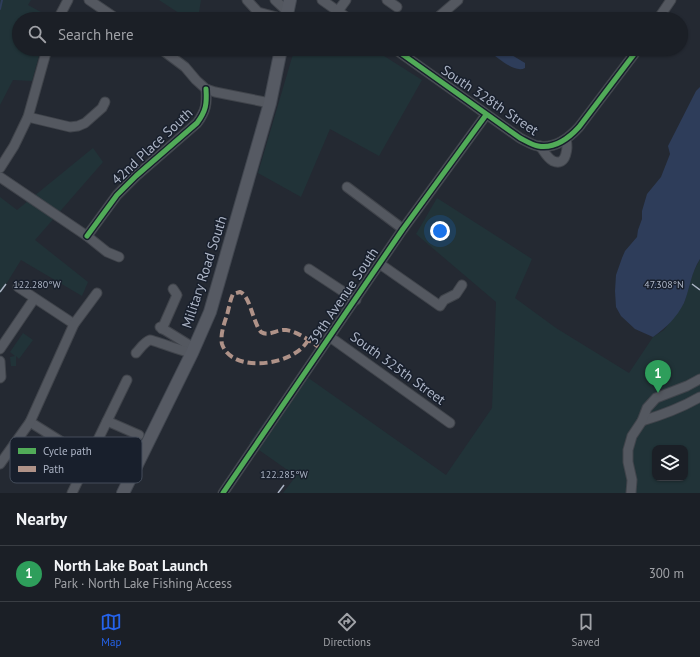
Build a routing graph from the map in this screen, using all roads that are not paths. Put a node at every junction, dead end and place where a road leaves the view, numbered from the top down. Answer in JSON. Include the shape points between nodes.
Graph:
{"nodes":[{"id":1,"x":68,"y":0,"type":"edge"},
{"id":2,"x":88,"y":0,"type":"edge"},
{"id":3,"x":246,"y":0,"type":"edge"},
{"id":4,"x":275,"y":0,"type":"edge"},
{"id":5,"x":322,"y":0,"type":"edge"},
{"id":6,"x":346,"y":0,"type":"edge"},
{"id":7,"x":387,"y":0,"type":"edge"},
{"id":8,"x":458,"y":0,"type":"edge"},
{"id":9,"x":671,"y":0,"type":"edge"},
{"id":10,"x":396,"y":7,"type":"dead end"},
{"id":11,"x":338,"y":11,"type":"joint"},
{"id":12,"x":62,"y":12,"type":"edge"},
{"id":13,"x":106,"y":12,"type":"edge"},
{"id":14,"x":287,"y":12,"type":"edge"},
{"id":15,"x":444,"y":12,"type":"edge"},
{"id":16,"x":663,"y":12,"type":"edge"},
{"id":17,"x":45,"y":56,"type":"edge"},
{"id":18,"x":170,"y":56,"type":"edge"},
{"id":19,"x":279,"y":56,"type":"edge"},
{"id":20,"x":413,"y":56,"type":"edge"},
{"id":21,"x":633,"y":56,"type":"edge"},
{"id":22,"x":206,"y":89,"type":"junction"},
{"id":23,"x":105,"y":102,"type":"dead end"},
{"id":24,"x":270,"y":103,"type":"junction"},
{"id":25,"x":486,"y":115,"type":"junction"},
{"id":26,"x":28,"y":117,"type":"junction"},
{"id":27,"x":566,"y":138,"type":"junction"},
{"id":28,"x":540,"y":146,"type":"junction"},
{"id":29,"x":0,"y":168,"type":"edge"},
{"id":30,"x":0,"y":178,"type":"edge"},
{"id":31,"x":347,"y":187,"type":"dead end"},
{"id":32,"x":403,"y":229,"type":"junction"},
{"id":33,"x":87,"y":236,"type":"junction"},
{"id":34,"x":119,"y":257,"type":"dead end"},
{"id":35,"x":380,"y":264,"type":"junction"},
{"id":36,"x":309,"y":269,"type":"dead end"},
{"id":37,"x":462,"y":285,"type":"dead end"},
{"id":38,"x":18,"y":287,"type":"dead end"},
{"id":39,"x":173,"y":289,"type":"dead end"},
{"id":40,"x":97,"y":293,"type":"dead end"},
{"id":41,"x":34,"y":298,"type":"junction"},
{"id":42,"x":356,"y":300,"type":"junction"},
{"id":43,"x":74,"y":324,"type":"junction"},
{"id":44,"x":330,"y":337,"type":"junction"},
{"id":45,"x":0,"y":349,"type":"edge"},
{"id":46,"x":193,"y":351,"type":"junction"},
{"id":47,"x":136,"y":353,"type":"dead end"},
{"id":48,"x":0,"y":361,"type":"edge"},
{"id":49,"x":0,"y":378,"type":"edge"},
{"id":50,"x":700,"y":379,"type":"edge"},
{"id":51,"x":127,"y":380,"type":"dead end"},
{"id":52,"x":700,"y":398,"type":"edge"},
{"id":53,"x":107,"y":421,"type":"junction"},
{"id":54,"x":642,"y":421,"type":"junction"},
{"id":55,"x":30,"y":422,"type":"junction"},
{"id":56,"x":450,"y":423,"type":"dead end"},
{"id":57,"x":139,"y":435,"type":"dead end"},
{"id":58,"x":19,"y":437,"type":"edge"},
{"id":59,"x":54,"y":437,"type":"edge"},
{"id":60,"x":99,"y":437,"type":"edge"},
{"id":61,"x":10,"y":450,"type":"edge"},
{"id":62,"x":142,"y":456,"type":"edge"},
{"id":63,"x":0,"y":464,"type":"edge"},
{"id":64,"x":77,"y":483,"type":"edge"},
{"id":65,"x":129,"y":483,"type":"edge"},
{"id":66,"x":72,"y":493,"type":"edge"},
{"id":67,"x":124,"y":493,"type":"edge"},
{"id":68,"x":223,"y":493,"type":"edge"},
{"id":69,"x":631,"y":493,"type":"edge"}],
"edges":[{"from":1,"to":12,"type":"street"},
{"from":2,"to":13,"type":"street"},
{"from":3,"to":14,"type":"street","via":[[258,12]]},
{"from":4,"to":14,"type":"street"},
{"from":5,"to":11,"type":"street"},
{"from":6,"to":11,"type":"street"},
{"from":7,"to":10,"type":"street"},
{"from":8,"to":15,"type":"street"},
{"from":9,"to":16,"type":"street"},
{"from":17,"to":26,"type":"street"},
{"from":18,"to":22,"type":"street"},
{"from":19,"to":24,"type":"main road","name":"Military Road South"},
{"from":20,"to":25,"type":"street","name":"South 328th Street"},
{"from":21,"to":27,"type":"street","via":[[588,116]]},
{"from":22,"to":24,"type":"street"},
{"from":22,"to":33,"type":"street","name":"42nd Place South","via":[[206,109],[197,123],[117,195]]},
{"from":23,"to":26,"type":"street","via":[[102,108],[78,126],[70,127]]},
{"from":24,"to":46,"type":"main road","name":"Military Road South","via":[[210,312]]},
{"from":25,"to":28,"type":"street","name":"South 328th Street","via":[[520,138]]},
{"from":25,"to":32,"type":"street","name":"39th Avenue South"},
{"from":26,"to":29,"type":"street"},
{"from":27,"to":28,"type":"street","name":"South 328th Street","via":[[555,144]]},
{"from":27,"to":28,"type":"street","via":[[567,153],[559,162],[551,159]]},
{"from":30,"to":33,"type":"street"},
{"from":31,"to":32,"type":"street"},
{"from":32,"to":35,"type":"street","name":"39th Avenue South"},
{"from":33,"to":34,"type":"street","via":[[107,252]]},
{"from":35,"to":37,"type":"street","via":[[440,306],[444,300],[456,294]]},
{"from":35,"to":42,"type":"street","name":"39th Avenue South"},
{"from":36,"to":42,"type":"street"},
{"from":38,"to":41,"type":"street"},
{"from":39,"to":46,"type":"street","via":[[177,295],[161,328]]},
{"from":40,"to":43,"type":"street"},
{"from":41,"to":43,"type":"street"},
{"from":41,"to":45,"type":"street"},
{"from":42,"to":44,"type":"street","name":"39th Avenue South"},
{"from":43,"to":55,"type":"street"},
{"from":44,"to":56,"type":"street","name":"South 325th Street"},
{"from":44,"to":68,"type":"street","name":"39th Avenue South"},
{"from":46,"to":47,"type":"street","via":[[177,350],[153,340],[148,341]]},
{"from":46,"to":62,"type":"main road","name":"Military Road South"},
{"from":48,"to":49,"type":"street"},
{"from":50,"to":54,"type":"street","via":[[656,398],[647,408]]},
{"from":51,"to":53,"type":"street"},
{"from":52,"to":54,"type":"street","via":[[678,409]]},
{"from":53,"to":57,"type":"street"},
{"from":53,"to":60,"type":"street"},
{"from":54,"to":69,"type":"street","via":[[632,436],[628,450]]},
{"from":55,"to":58,"type":"street"},
{"from":55,"to":59,"type":"street"},
{"from":61,"to":63,"type":"street"},
{"from":64,"to":66,"type":"street"},
{"from":65,"to":67,"type":"main road","name":"Military Road South"}]}
